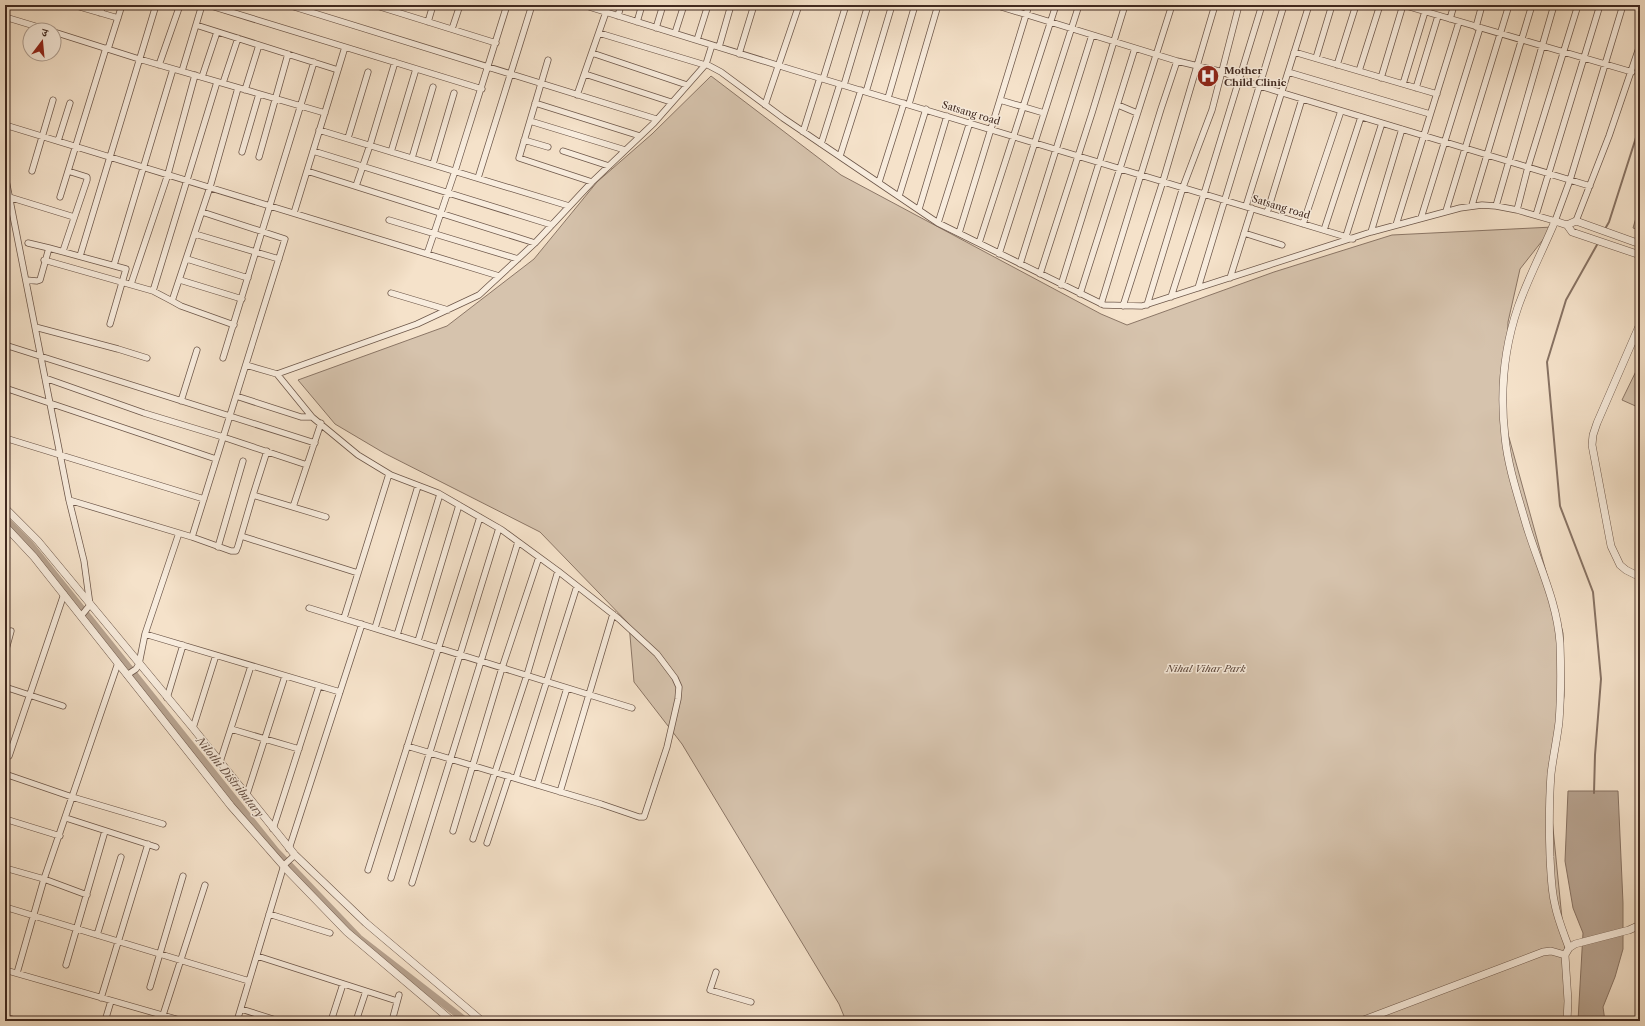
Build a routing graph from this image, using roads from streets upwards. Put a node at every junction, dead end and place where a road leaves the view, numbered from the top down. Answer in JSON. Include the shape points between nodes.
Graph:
{"nodes":[{"id":1,"x":73,"y":5,"type":"edge"},
{"id":2,"x":103,"y":5,"type":"edge"},
{"id":3,"x":122,"y":5,"type":"edge"},
{"id":4,"x":156,"y":5,"type":"edge"},
{"id":5,"x":180,"y":5,"type":"edge"},
{"id":6,"x":202,"y":5,"type":"edge"},
{"id":7,"x":208,"y":5,"type":"edge"},
{"id":8,"x":288,"y":5,"type":"edge"},
{"id":9,"x":374,"y":5,"type":"edge"},
{"id":10,"x":433,"y":5,"type":"edge"},
{"id":11,"x":460,"y":5,"type":"edge"},
{"id":12,"x":507,"y":5,"type":"edge"},
{"id":13,"x":532,"y":5,"type":"edge"},
{"id":14,"x":583,"y":5,"type":"edge"},
{"id":15,"x":621,"y":5,"type":"edge"},
{"id":16,"x":642,"y":5,"type":"edge"},
{"id":17,"x":663,"y":5,"type":"edge"},
{"id":18,"x":684,"y":5,"type":"edge"},
{"id":19,"x":708,"y":5,"type":"edge"},
{"id":20,"x":731,"y":5,"type":"edge"},
{"id":21,"x":754,"y":5,"type":"edge"},
{"id":22,"x":799,"y":5,"type":"edge"},
{"id":23,"x":846,"y":5,"type":"edge"},
{"id":24,"x":868,"y":5,"type":"edge"},
{"id":25,"x":892,"y":5,"type":"edge"},
{"id":26,"x":915,"y":5,"type":"edge"},
{"id":27,"x":938,"y":5,"type":"edge"},
{"id":28,"x":994,"y":5,"type":"edge"},
{"id":29,"x":1029,"y":5,"type":"edge"},
{"id":30,"x":1056,"y":5,"type":"edge"},
{"id":31,"x":1079,"y":5,"type":"edge"},
{"id":32,"x":1125,"y":5,"type":"edge"},
{"id":33,"x":1172,"y":5,"type":"edge"},
{"id":34,"x":1215,"y":5,"type":"edge"},
{"id":35,"x":1239,"y":5,"type":"edge"},
{"id":36,"x":1262,"y":5,"type":"edge"},
{"id":37,"x":1284,"y":5,"type":"edge"},
{"id":38,"x":1309,"y":5,"type":"edge"},
{"id":39,"x":1332,"y":5,"type":"edge"},
{"id":40,"x":1356,"y":5,"type":"edge"},
{"id":41,"x":1380,"y":5,"type":"edge"},
{"id":42,"x":1403,"y":5,"type":"edge"},
{"id":43,"x":1427,"y":5,"type":"edge"},
{"id":44,"x":1454,"y":5,"type":"edge"},
{"id":45,"x":1482,"y":5,"type":"edge"},
{"id":46,"x":1509,"y":5,"type":"edge"},
{"id":47,"x":1532,"y":5,"type":"edge"},
{"id":48,"x":1554,"y":5,"type":"edge"},
{"id":49,"x":1578,"y":5,"type":"edge"},
{"id":50,"x":1600,"y":5,"type":"edge"},
{"id":51,"x":1623,"y":5,"type":"edge"},
{"id":52,"x":82,"y":6,"type":"edge"},
{"id":53,"x":600,"y":7,"type":"edge"},
{"id":54,"x":606,"y":12,"type":"junction"},
{"id":55,"x":1425,"y":12,"type":"junction"},
{"id":56,"x":100,"y":13,"type":"junction"},
{"id":57,"x":1026,"y":15,"type":"junction"},
{"id":58,"x":618,"y":16,"type":"junction"},
{"id":59,"x":1438,"y":16,"type":"junction"},
{"id":60,"x":5,"y":17,"type":"edge"},
{"id":61,"x":118,"y":18,"type":"junction"},
{"id":62,"x":1450,"y":19,"type":"junction"},
{"id":63,"x":22,"y":22,"type":"edge"},
{"id":64,"x":428,"y":22,"type":"junction"},
{"id":65,"x":637,"y":22,"type":"junction"},
{"id":66,"x":1460,"y":22,"type":"junction"},
{"id":67,"x":1050,"y":23,"type":"junction"},
{"id":68,"x":196,"y":25,"type":"junction"},
{"id":69,"x":656,"y":28,"type":"junction"},
{"id":70,"x":1478,"y":28,"type":"junction"},
{"id":71,"x":452,"y":29,"type":"junction"},
{"id":72,"x":1072,"y":29,"type":"junction"},
{"id":73,"x":217,"y":32,"type":"junction"},
{"id":74,"x":599,"y":33,"type":"junction"},
{"id":75,"x":675,"y":34,"type":"junction"},
{"id":76,"x":1500,"y":34,"type":"junction"},
{"id":77,"x":62,"y":35,"type":"edge"},
{"id":78,"x":1092,"y":35,"type":"junction"},
{"id":79,"x":238,"y":38,"type":"junction"},
{"id":80,"x":697,"y":40,"type":"junction"},
{"id":81,"x":1520,"y":41,"type":"junction"},
{"id":82,"x":1114,"y":42,"type":"junction"},
{"id":83,"x":496,"y":43,"type":"junction"},
{"id":84,"x":259,"y":45,"type":"junction"},
{"id":85,"x":712,"y":45,"type":"junction"},
{"id":86,"x":1640,"y":46,"type":"edge"},
{"id":87,"x":345,"y":47,"type":"junction"},
{"id":88,"x":719,"y":47,"type":"junction"},
{"id":89,"x":1541,"y":47,"type":"junction"},
{"id":90,"x":1135,"y":48,"type":"junction"},
{"id":91,"x":107,"y":49,"type":"junction"},
{"id":92,"x":1294,"y":52,"type":"junction"},
{"id":93,"x":1563,"y":52,"type":"junction"},
{"id":94,"x":592,"y":53,"type":"junction"},
{"id":95,"x":288,"y":54,"type":"junction"},
{"id":96,"x":739,"y":54,"type":"junction"},
{"id":97,"x":1156,"y":55,"type":"junction"},
{"id":98,"x":1316,"y":58,"type":"junction"},
{"id":99,"x":1583,"y":58,"type":"junction"},
{"id":100,"x":139,"y":59,"type":"junction"},
{"id":101,"x":548,"y":60,"type":"dead end"},
{"id":102,"x":1177,"y":61,"type":"junction"},
{"id":103,"x":314,"y":62,"type":"junction"},
{"id":104,"x":394,"y":62,"type":"junction"},
{"id":105,"x":160,"y":65,"type":"junction"},
{"id":106,"x":705,"y":65,"type":"junction"},
{"id":107,"x":1197,"y":65,"type":"junction"},
{"id":108,"x":1337,"y":65,"type":"junction"},
{"id":109,"x":1605,"y":65,"type":"junction"},
{"id":110,"x":779,"y":66,"type":"junction"},
{"id":111,"x":488,"y":68,"type":"junction"},
{"id":112,"x":173,"y":69,"type":"junction"},
{"id":113,"x":416,"y":69,"type":"junction"},
{"id":114,"x":338,"y":70,"type":"junction"},
{"id":115,"x":182,"y":71,"type":"junction"},
{"id":116,"x":1359,"y":71,"type":"junction"},
{"id":117,"x":368,"y":72,"type":"dead end"},
{"id":118,"x":1223,"y":72,"type":"junction"},
{"id":119,"x":1288,"y":72,"type":"junction"},
{"id":120,"x":1632,"y":72,"type":"junction"},
{"id":121,"x":510,"y":74,"type":"junction"},
{"id":122,"x":584,"y":74,"type":"junction"},
{"id":123,"x":195,"y":75,"type":"junction"},
{"id":124,"x":202,"y":77,"type":"junction"},
{"id":125,"x":1381,"y":78,"type":"junction"},
{"id":126,"x":822,"y":79,"type":"junction"},
{"id":127,"x":1240,"y":80,"type":"junction"},
{"id":128,"x":217,"y":82,"type":"junction"},
{"id":129,"x":224,"y":84,"type":"junction"},
{"id":130,"x":541,"y":84,"type":"junction"},
{"id":131,"x":1403,"y":84,"type":"junction"},
{"id":132,"x":687,"y":85,"type":"junction"},
{"id":133,"x":842,"y":85,"type":"junction"},
{"id":134,"x":1260,"y":86,"type":"junction"},
{"id":135,"x":433,"y":87,"type":"dead end"},
{"id":136,"x":238,"y":88,"type":"junction"},
{"id":137,"x":1416,"y":88,"type":"junction"},
{"id":138,"x":482,"y":89,"type":"junction"},
{"id":139,"x":245,"y":90,"type":"junction"},
{"id":140,"x":864,"y":91,"type":"junction"},
{"id":141,"x":454,"y":93,"type":"dead end"},
{"id":142,"x":1282,"y":93,"type":"junction"},
{"id":143,"x":259,"y":94,"type":"junction"},
{"id":144,"x":1437,"y":94,"type":"junction"},
{"id":145,"x":577,"y":95,"type":"junction"},
{"id":146,"x":274,"y":98,"type":"junction"},
{"id":147,"x":888,"y":98,"type":"junction"},
{"id":148,"x":1302,"y":99,"type":"junction"},
{"id":149,"x":53,"y":100,"type":"dead end"},
{"id":150,"x":1000,"y":100,"type":"junction"},
{"id":151,"x":671,"y":102,"type":"junction"},
{"id":152,"x":70,"y":103,"type":"dead end"},
{"id":153,"x":535,"y":103,"type":"junction"},
{"id":154,"x":907,"y":104,"type":"junction"},
{"id":155,"x":765,"y":105,"type":"junction"},
{"id":156,"x":1118,"y":105,"type":"junction"},
{"id":157,"x":300,"y":106,"type":"junction"},
{"id":158,"x":1022,"y":106,"type":"junction"},
{"id":159,"x":926,"y":109,"type":"junction"},
{"id":160,"x":1342,"y":111,"type":"junction"},
{"id":161,"x":1044,"y":112,"type":"junction"},
{"id":162,"x":325,"y":113,"type":"junction"},
{"id":163,"x":1137,"y":113,"type":"junction"},
{"id":164,"x":1430,"y":114,"type":"junction"},
{"id":165,"x":947,"y":116,"type":"junction"},
{"id":166,"x":1360,"y":116,"type":"junction"},
{"id":167,"x":656,"y":119,"type":"junction"},
{"id":168,"x":530,"y":121,"type":"junction"},
{"id":169,"x":970,"y":122,"type":"junction"},
{"id":170,"x":1382,"y":123,"type":"junction"},
{"id":171,"x":5,"y":125,"type":"edge"},
{"id":172,"x":991,"y":129,"type":"junction"},
{"id":173,"x":1402,"y":129,"type":"junction"},
{"id":174,"x":319,"y":130,"type":"junction"},
{"id":175,"x":803,"y":132,"type":"junction"},
{"id":176,"x":1012,"y":135,"type":"junction"},
{"id":177,"x":42,"y":136,"type":"junction"},
{"id":178,"x":640,"y":136,"type":"junction"},
{"id":179,"x":1423,"y":136,"type":"junction"},
{"id":180,"x":348,"y":138,"type":"junction"},
{"id":181,"x":524,"y":140,"type":"junction"},
{"id":182,"x":58,"y":141,"type":"junction"},
{"id":183,"x":1034,"y":142,"type":"junction"},
{"id":184,"x":1444,"y":142,"type":"junction"},
{"id":185,"x":821,"y":144,"type":"junction"},
{"id":186,"x":370,"y":145,"type":"junction"},
{"id":187,"x":76,"y":147,"type":"junction"},
{"id":188,"x":548,"y":147,"type":"dead end"},
{"id":189,"x":1055,"y":148,"type":"junction"},
{"id":190,"x":1465,"y":148,"type":"junction"},
{"id":191,"x":625,"y":150,"type":"junction"},
{"id":192,"x":313,"y":151,"type":"junction"},
{"id":193,"x":563,"y":151,"type":"dead end"},
{"id":194,"x":242,"y":152,"type":"dead end"},
{"id":195,"x":391,"y":152,"type":"junction"},
{"id":196,"x":1078,"y":155,"type":"junction"},
{"id":197,"x":1486,"y":155,"type":"junction"},
{"id":198,"x":840,"y":156,"type":"junction"},
{"id":199,"x":110,"y":157,"type":"junction"},
{"id":200,"x":259,"y":157,"type":"dead end"},
{"id":201,"x":412,"y":158,"type":"junction"},
{"id":202,"x":1508,"y":161,"type":"junction"},
{"id":203,"x":1099,"y":162,"type":"junction"},
{"id":204,"x":433,"y":164,"type":"junction"},
{"id":205,"x":363,"y":166,"type":"junction"},
{"id":206,"x":609,"y":166,"type":"junction"},
{"id":207,"x":143,"y":167,"type":"junction"},
{"id":208,"x":1528,"y":167,"type":"junction"},
{"id":209,"x":1119,"y":168,"type":"junction"},
{"id":210,"x":32,"y":171,"type":"dead end"},
{"id":211,"x":68,"y":171,"type":"junction"},
{"id":212,"x":307,"y":171,"type":"junction"},
{"id":213,"x":455,"y":171,"type":"junction"},
{"id":214,"x":168,"y":174,"type":"junction"},
{"id":215,"x":1550,"y":174,"type":"junction"},
{"id":216,"x":5,"y":175,"type":"edge"},
{"id":217,"x":1142,"y":175,"type":"junction"},
{"id":218,"x":478,"y":178,"type":"junction"},
{"id":219,"x":1570,"y":180,"type":"junction"},
{"id":220,"x":188,"y":181,"type":"junction"},
{"id":221,"x":1163,"y":181,"type":"junction"},
{"id":222,"x":6,"y":182,"type":"edge"},
{"id":223,"x":592,"y":182,"type":"junction"},
{"id":224,"x":879,"y":182,"type":"junction"},
{"id":225,"x":356,"y":186,"type":"junction"},
{"id":226,"x":1590,"y":186,"type":"junction"},
{"id":227,"x":210,"y":187,"type":"junction"},
{"id":228,"x":1183,"y":187,"type":"junction"},
{"id":229,"x":448,"y":192,"type":"junction"},
{"id":230,"x":1204,"y":194,"type":"junction"},
{"id":231,"x":899,"y":196,"type":"junction"},
{"id":232,"x":9,"y":197,"type":"junction"},
{"id":233,"x":60,"y":197,"type":"dead end"},
{"id":234,"x":1226,"y":200,"type":"junction"},
{"id":235,"x":270,"y":206,"type":"junction"},
{"id":236,"x":569,"y":206,"type":"junction"},
{"id":237,"x":1246,"y":206,"type":"junction"},
{"id":238,"x":1472,"y":206,"type":"junction"},
{"id":239,"x":1496,"y":206,"type":"junction"},
{"id":240,"x":1252,"y":208,"type":"junction"},
{"id":241,"x":919,"y":209,"type":"junction"},
{"id":242,"x":1517,"y":210,"type":"junction"},
{"id":243,"x":202,"y":212,"type":"junction"},
{"id":244,"x":1446,"y":212,"type":"junction"},
{"id":245,"x":294,"y":213,"type":"junction"},
{"id":246,"x":442,"y":213,"type":"junction"},
{"id":247,"x":1267,"y":213,"type":"junction"},
{"id":248,"x":1536,"y":216,"type":"junction"},
{"id":249,"x":74,"y":217,"type":"junction"},
{"id":250,"x":1421,"y":218,"type":"junction"},
{"id":251,"x":389,"y":220,"type":"dead end"},
{"id":252,"x":1555,"y":221,"type":"junction"},
{"id":253,"x":1579,"y":222,"type":"junction"},
{"id":254,"x":938,"y":223,"type":"junction"},
{"id":255,"x":1303,"y":224,"type":"junction"},
{"id":256,"x":552,"y":225,"type":"junction"},
{"id":257,"x":1396,"y":225,"type":"junction"},
{"id":258,"x":1567,"y":225,"type":"junction"},
{"id":259,"x":1324,"y":230,"type":"junction"},
{"id":260,"x":262,"y":232,"type":"junction"},
{"id":261,"x":1372,"y":232,"type":"junction"},
{"id":262,"x":958,"y":233,"type":"junction"},
{"id":263,"x":1244,"y":233,"type":"junction"},
{"id":264,"x":195,"y":234,"type":"junction"},
{"id":265,"x":434,"y":234,"type":"junction"},
{"id":266,"x":1346,"y":236,"type":"junction"},
{"id":267,"x":1353,"y":239,"type":"junction"},
{"id":268,"x":28,"y":243,"type":"dead end"},
{"id":269,"x":535,"y":243,"type":"junction"},
{"id":270,"x":979,"y":243,"type":"junction"},
{"id":271,"x":1640,"y":244,"type":"edge"},
{"id":272,"x":1282,"y":245,"type":"dead end"},
{"id":273,"x":49,"y":248,"type":"junction"},
{"id":274,"x":63,"y":251,"type":"junction"},
{"id":275,"x":256,"y":252,"type":"junction"},
{"id":276,"x":427,"y":254,"type":"junction"},
{"id":277,"x":999,"y":254,"type":"junction"},
{"id":278,"x":1640,"y":255,"type":"edge"},
{"id":279,"x":80,"y":256,"type":"junction"},
{"id":280,"x":187,"y":259,"type":"junction"},
{"id":281,"x":279,"y":259,"type":"junction"},
{"id":282,"x":518,"y":259,"type":"junction"},
{"id":283,"x":44,"y":260,"type":"junction"},
{"id":284,"x":1020,"y":264,"type":"junction"},
{"id":285,"x":114,"y":265,"type":"junction"},
{"id":286,"x":1040,"y":274,"type":"junction"},
{"id":287,"x":499,"y":276,"type":"junction"},
{"id":288,"x":248,"y":278,"type":"junction"},
{"id":289,"x":1230,"y":278,"type":"junction"},
{"id":290,"x":26,"y":280,"type":"junction"},
{"id":291,"x":180,"y":280,"type":"junction"},
{"id":292,"x":122,"y":282,"type":"junction"},
{"id":293,"x":131,"y":284,"type":"junction"},
{"id":294,"x":1061,"y":285,"type":"junction"},
{"id":295,"x":1198,"y":288,"type":"junction"},
{"id":296,"x":153,"y":291,"type":"junction"},
{"id":297,"x":391,"y":292,"type":"dead end"},
{"id":298,"x":1080,"y":294,"type":"junction"},
{"id":299,"x":1171,"y":297,"type":"junction"},
{"id":300,"x":242,"y":299,"type":"junction"},
{"id":301,"x":172,"y":301,"type":"junction"},
{"id":302,"x":1101,"y":304,"type":"junction"},
{"id":303,"x":1147,"y":305,"type":"junction"},
{"id":304,"x":1123,"y":306,"type":"junction"},
{"id":305,"x":448,"y":310,"type":"junction"},
{"id":306,"x":110,"y":324,"type":"dead end"},
{"id":307,"x":1640,"y":324,"type":"edge"},
{"id":308,"x":234,"y":325,"type":"junction"},
{"id":309,"x":35,"y":327,"type":"junction"},
{"id":310,"x":5,"y":345,"type":"edge"},
{"id":311,"x":197,"y":350,"type":"dead end"},
{"id":312,"x":41,"y":356,"type":"junction"},
{"id":313,"x":147,"y":358,"type":"dead end"},
{"id":314,"x":223,"y":358,"type":"dead end"},
{"id":315,"x":246,"y":365,"type":"junction"},
{"id":316,"x":277,"y":374,"type":"junction"},
{"id":317,"x":45,"y":378,"type":"junction"},
{"id":318,"x":5,"y":388,"type":"edge"},
{"id":319,"x":236,"y":396,"type":"junction"},
{"id":320,"x":181,"y":401,"type":"junction"},
{"id":321,"x":50,"y":403,"type":"junction"},
{"id":322,"x":229,"y":417,"type":"junction"},
{"id":323,"x":312,"y":417,"type":"junction"},
{"id":324,"x":321,"y":423,"type":"junction"},
{"id":325,"x":223,"y":437,"type":"junction"},
{"id":326,"x":5,"y":438,"type":"edge"},
{"id":327,"x":315,"y":443,"type":"junction"},
{"id":328,"x":267,"y":451,"type":"junction"},
{"id":329,"x":60,"y":456,"type":"junction"},
{"id":330,"x":216,"y":459,"type":"junction"},
{"id":331,"x":243,"y":461,"type":"dead end"},
{"id":332,"x":307,"y":465,"type":"junction"},
{"id":333,"x":389,"y":474,"type":"junction"},
{"id":334,"x":418,"y":486,"type":"junction"},
{"id":335,"x":440,"y":494,"type":"junction"},
{"id":336,"x":253,"y":495,"type":"junction"},
{"id":337,"x":204,"y":499,"type":"junction"},
{"id":338,"x":69,"y":500,"type":"junction"},
{"id":339,"x":459,"y":505,"type":"junction"},
{"id":340,"x":293,"y":506,"type":"junction"},
{"id":341,"x":5,"y":508,"type":"edge"},
{"id":342,"x":326,"y":516,"type":"dead end"},
{"id":343,"x":480,"y":517,"type":"junction"},
{"id":344,"x":5,"y":526,"type":"edge"},
{"id":345,"x":499,"y":528,"type":"junction"},
{"id":346,"x":179,"y":533,"type":"junction"},
{"id":347,"x":241,"y":536,"type":"junction"},
{"id":348,"x":192,"y":537,"type":"junction"},
{"id":349,"x":518,"y":542,"type":"junction"},
{"id":350,"x":218,"y":547,"type":"junction"},
{"id":351,"x":539,"y":557,"type":"junction"},
{"id":352,"x":558,"y":571,"type":"junction"},
{"id":353,"x":358,"y":573,"type":"junction"},
{"id":354,"x":1640,"y":577,"type":"edge"},
{"id":355,"x":576,"y":586,"type":"junction"},
{"id":356,"x":64,"y":594,"type":"junction"},
{"id":357,"x":89,"y":607,"type":"junction"},
{"id":358,"x":309,"y":608,"type":"dead end"},
{"id":359,"x":613,"y":614,"type":"junction"},
{"id":360,"x":82,"y":615,"type":"junction"},
{"id":361,"x":344,"y":618,"type":"junction"},
{"id":362,"x":362,"y":624,"type":"junction"},
{"id":363,"x":375,"y":628,"type":"junction"},
{"id":364,"x":11,"y":631,"type":"dead end"},
{"id":365,"x":145,"y":634,"type":"junction"},
{"id":366,"x":397,"y":635,"type":"junction"},
{"id":367,"x":418,"y":641,"type":"junction"},
{"id":368,"x":183,"y":645,"type":"junction"},
{"id":369,"x":439,"y":648,"type":"junction"},
{"id":370,"x":5,"y":653,"type":"edge"},
{"id":371,"x":459,"y":654,"type":"junction"},
{"id":372,"x":216,"y":655,"type":"junction"},
{"id":373,"x":481,"y":661,"type":"junction"},
{"id":374,"x":118,"y":663,"type":"junction"},
{"id":375,"x":137,"y":666,"type":"junction"},
{"id":376,"x":251,"y":666,"type":"junction"},
{"id":377,"x":502,"y":668,"type":"junction"},
{"id":378,"x":129,"y":674,"type":"junction"},
{"id":379,"x":526,"y":675,"type":"junction"},
{"id":380,"x":285,"y":676,"type":"junction"},
{"id":381,"x":547,"y":682,"type":"junction"},
{"id":382,"x":319,"y":686,"type":"junction"},
{"id":383,"x":5,"y":687,"type":"edge"},
{"id":384,"x":567,"y":688,"type":"junction"},
{"id":385,"x":340,"y":692,"type":"junction"},
{"id":386,"x":30,"y":695,"type":"junction"},
{"id":387,"x":588,"y":695,"type":"junction"},
{"id":388,"x":167,"y":698,"type":"junction"},
{"id":389,"x":63,"y":706,"type":"dead end"},
{"id":390,"x":632,"y":708,"type":"dead end"},
{"id":391,"x":193,"y":728,"type":"junction"},
{"id":392,"x":231,"y":729,"type":"junction"},
{"id":393,"x":266,"y":739,"type":"junction"},
{"id":394,"x":407,"y":746,"type":"junction"},
{"id":395,"x":300,"y":749,"type":"junction"},
{"id":396,"x":430,"y":752,"type":"junction"},
{"id":397,"x":9,"y":756,"type":"dead end"},
{"id":398,"x":450,"y":759,"type":"junction"},
{"id":399,"x":220,"y":762,"type":"junction"},
{"id":400,"x":1640,"y":762,"type":"edge"},
{"id":401,"x":473,"y":765,"type":"junction"},
{"id":402,"x":1640,"y":768,"type":"edge"},
{"id":403,"x":494,"y":772,"type":"junction"},
{"id":404,"x":5,"y":774,"type":"edge"},
{"id":405,"x":509,"y":776,"type":"junction"},
{"id":406,"x":516,"y":778,"type":"junction"},
{"id":407,"x":538,"y":785,"type":"junction"},
{"id":408,"x":560,"y":792,"type":"junction"},
{"id":409,"x":247,"y":794,"type":"junction"},
{"id":410,"x":72,"y":797,"type":"junction"},
{"id":411,"x":66,"y":818,"type":"junction"},
{"id":412,"x":5,"y":819,"type":"edge"},
{"id":413,"x":163,"y":824,"type":"dead end"},
{"id":414,"x":274,"y":829,"type":"junction"},
{"id":415,"x":106,"y":831,"type":"junction"},
{"id":416,"x":453,"y":832,"type":"dead end"},
{"id":417,"x":60,"y":836,"type":"junction"},
{"id":418,"x":473,"y":839,"type":"dead end"},
{"id":419,"x":487,"y":843,"type":"dead end"},
{"id":420,"x":148,"y":844,"type":"junction"},
{"id":421,"x":156,"y":847,"type":"dead end"},
{"id":422,"x":289,"y":849,"type":"junction"},
{"id":423,"x":293,"y":856,"type":"junction"},
{"id":424,"x":121,"y":857,"type":"dead end"},
{"id":425,"x":285,"y":864,"type":"junction"},
{"id":426,"x":5,"y":868,"type":"edge"},
{"id":427,"x":368,"y":870,"type":"dead end"},
{"id":428,"x":184,"y":876,"type":"dead end"},
{"id":429,"x":391,"y":878,"type":"dead end"},
{"id":430,"x":44,"y":879,"type":"junction"},
{"id":431,"x":412,"y":883,"type":"dead end"},
{"id":432,"x":205,"y":885,"type":"dead end"},
{"id":433,"x":87,"y":895,"type":"junction"},
{"id":434,"x":5,"y":907,"type":"edge"},
{"id":435,"x":269,"y":914,"type":"junction"},
{"id":436,"x":34,"y":916,"type":"junction"},
{"id":437,"x":1640,"y":925,"type":"edge"},
{"id":438,"x":76,"y":929,"type":"junction"},
{"id":439,"x":330,"y":933,"type":"dead end"},
{"id":440,"x":97,"y":936,"type":"junction"},
{"id":441,"x":118,"y":942,"type":"junction"},
{"id":442,"x":1572,"y":946,"type":"junction"},
{"id":443,"x":160,"y":955,"type":"junction"},
{"id":444,"x":1565,"y":955,"type":"junction"},
{"id":445,"x":257,"y":956,"type":"junction"},
{"id":446,"x":180,"y":961,"type":"junction"},
{"id":447,"x":66,"y":965,"type":"dead end"},
{"id":448,"x":5,"y":970,"type":"edge"},
{"id":449,"x":716,"y":972,"type":"dead end"},
{"id":450,"x":17,"y":973,"type":"junction"},
{"id":451,"x":249,"y":981,"type":"junction"},
{"id":452,"x":343,"y":984,"type":"junction"},
{"id":453,"x":150,"y":987,"type":"dead end"},
{"id":454,"x":366,"y":991,"type":"junction"},
{"id":455,"x":101,"y":998,"type":"junction"},
{"id":456,"x":111,"y":1000,"type":"junction"},
{"id":457,"x":751,"y":1002,"type":"dead end"},
{"id":458,"x":241,"y":1008,"type":"junction"},
{"id":459,"x":163,"y":1015,"type":"junction"},
{"id":460,"x":5,"y":1017,"type":"edge"},
{"id":461,"x":15,"y":1021,"type":"edge"},
{"id":462,"x":105,"y":1021,"type":"edge"},
{"id":463,"x":182,"y":1021,"type":"edge"},
{"id":464,"x":237,"y":1021,"type":"edge"},
{"id":465,"x":279,"y":1021,"type":"edge"},
{"id":466,"x":331,"y":1021,"type":"edge"},
{"id":467,"x":356,"y":1021,"type":"edge"},
{"id":468,"x":392,"y":1021,"type":"edge"},
{"id":469,"x":452,"y":1021,"type":"edge"},
{"id":470,"x":482,"y":1021,"type":"edge"},
{"id":471,"x":1361,"y":1021,"type":"edge"},
{"id":472,"x":1567,"y":1021,"type":"edge"}],
"edges":[{"from":1,"to":52,"type":"street"},
{"from":2,"to":56,"type":"street"},
{"from":3,"to":61,"type":"street"},
{"from":4,"to":100,"type":"street"},
{"from":5,"to":105,"type":"street"},
{"from":6,"to":68,"type":"street"},
{"from":7,"to":87,"type":"street"},
{"from":8,"to":111,"type":"street"},
{"from":9,"to":64,"type":"street"},
{"from":10,"to":64,"type":"street"},
{"from":11,"to":71,"type":"street"},
{"from":12,"to":83,"type":"street"},
{"from":13,"to":121,"type":"street"},
{"from":14,"to":53,"type":"street","name":"Satsang road"},
{"from":15,"to":58,"type":"street"},
{"from":16,"to":65,"type":"street"},
{"from":17,"to":69,"type":"street"},
{"from":18,"to":75,"type":"street"},
{"from":19,"to":80,"type":"street"},
{"from":20,"to":88,"type":"street"},
{"from":21,"to":96,"type":"street"},
{"from":22,"to":110,"type":"street"},
{"from":23,"to":126,"type":"street"},
{"from":24,"to":133,"type":"street"},
{"from":25,"to":140,"type":"street"},
{"from":26,"to":147,"type":"street"},
{"from":27,"to":154,"type":"street"},
{"from":28,"to":57,"type":"street"},
{"from":29,"to":57,"type":"street"},
{"from":30,"to":67,"type":"street"},
{"from":31,"to":72,"type":"street"},
{"from":32,"to":82,"type":"street"},
{"from":33,"to":97,"type":"street"},
{"from":34,"to":107,"type":"street"},
{"from":35,"to":118,"type":"street"},
{"from":36,"to":127,"type":"street"},
{"from":37,"to":134,"type":"street"},
{"from":38,"to":92,"type":"street"},
{"from":39,"to":98,"type":"street"},
{"from":40,"to":108,"type":"street"},
{"from":41,"to":116,"type":"street"},
{"from":42,"to":55,"type":"street"},
{"from":42,"to":125,"type":"street"},
{"from":43,"to":55,"type":"street"},
{"from":44,"to":62,"type":"street"},
{"from":45,"to":70,"type":"street"},
{"from":46,"to":76,"type":"street"},
{"from":47,"to":81,"type":"street"},
{"from":48,"to":89,"type":"street"},
{"from":49,"to":93,"type":"street"},
{"from":50,"to":99,"type":"street"},
{"from":51,"to":109,"type":"street"},
{"from":52,"to":56,"type":"street"},
{"from":53,"to":54,"type":"street","name":"Satsang road"},
{"from":54,"to":58,"type":"street","name":"Satsang road"},
{"from":54,"to":74,"type":"street"},
{"from":55,"to":59,"type":"street"},
{"from":55,"to":131,"type":"street"},
{"from":56,"to":61,"type":"street"},
{"from":57,"to":67,"type":"street"},
{"from":57,"to":150,"type":"street"},
{"from":58,"to":65,"type":"street","name":"Satsang road"},
{"from":59,"to":62,"type":"street"},
{"from":59,"to":137,"type":"street"},
{"from":60,"to":63,"type":"street"},
{"from":61,"to":91,"type":"street"},
{"from":62,"to":66,"type":"street"},
{"from":64,"to":71,"type":"street"},
{"from":65,"to":69,"type":"street","name":"Satsang road"},
{"from":66,"to":70,"type":"street"},
{"from":66,"to":144,"type":"street"},
{"from":67,"to":72,"type":"street"},
{"from":67,"to":158,"type":"street"},
{"from":68,"to":73,"type":"street"},
{"from":68,"to":115,"type":"street"},
{"from":69,"to":75,"type":"street","name":"Satsang road"},
{"from":70,"to":76,"type":"street"},
{"from":70,"to":184,"type":"street"},
{"from":71,"to":83,"type":"street"},
{"from":72,"to":78,"type":"street"},
{"from":72,"to":161,"type":"street"},
{"from":73,"to":79,"type":"street"},
{"from":73,"to":124,"type":"street"},
{"from":74,"to":94,"type":"street"},
{"from":74,"to":106,"type":"street"},
{"from":75,"to":80,"type":"street","name":"Satsang road"},
{"from":76,"to":81,"type":"street"},
{"from":76,"to":190,"type":"street"},
{"from":77,"to":91,"type":"street"},
{"from":78,"to":82,"type":"street"},
{"from":78,"to":189,"type":"street"},
{"from":79,"to":84,"type":"street"},
{"from":79,"to":129,"type":"street"},
{"from":80,"to":85,"type":"street","name":"Satsang road"},
{"from":81,"to":89,"type":"street"},
{"from":81,"to":197,"type":"street"},
{"from":82,"to":90,"type":"street"},
{"from":82,"to":196,"type":"street"},
{"from":83,"to":111,"type":"street"},
{"from":84,"to":95,"type":"street"},
{"from":84,"to":139,"type":"street"},
{"from":85,"to":88,"type":"street","name":"Satsang road"},
{"from":85,"to":106,"type":"street"},
{"from":86,"to":120,"type":"street"},
{"from":87,"to":104,"type":"street"},
{"from":87,"to":114,"type":"street"},
{"from":88,"to":96,"type":"street","name":"Satsang road"},
{"from":89,"to":93,"type":"street"},
{"from":89,"to":202,"type":"street"},
{"from":90,"to":97,"type":"street"},
{"from":90,"to":156,"type":"street"},
{"from":91,"to":100,"type":"street"},
{"from":91,"to":187,"type":"street"},
{"from":92,"to":98,"type":"street"},
{"from":92,"to":119,"type":"street"},
{"from":93,"to":99,"type":"street"},
{"from":93,"to":208,"type":"street"},
{"from":94,"to":122,"type":"street"},
{"from":94,"to":132,"type":"street"},
{"from":95,"to":103,"type":"street"},
{"from":95,"to":146,"type":"street"},
{"from":96,"to":110,"type":"street","name":"Satsang road"},
{"from":97,"to":102,"type":"street"},
{"from":97,"to":163,"type":"street"},
{"from":98,"to":108,"type":"street"},
{"from":99,"to":109,"type":"street"},
{"from":99,"to":215,"type":"street"},
{"from":100,"to":105,"type":"street"},
{"from":100,"to":199,"type":"street"},
{"from":101,"to":130,"type":"street"},
{"from":102,"to":107,"type":"street"},
{"from":102,"to":217,"type":"street"},
{"from":103,"to":114,"type":"street"},
{"from":103,"to":157,"type":"street"},
{"from":104,"to":113,"type":"street"},
{"from":104,"to":186,"type":"street"},
{"from":105,"to":112,"type":"street"},
{"from":106,"to":132,"type":"street"},
{"from":106,"to":155,"type":"street","via":[[721,72]]},
{"from":107,"to":118,"type":"street"},
{"from":107,"to":221,"type":"street"},
{"from":108,"to":116,"type":"street"},
{"from":109,"to":120,"type":"street"},
{"from":109,"to":219,"type":"street"},
{"from":110,"to":126,"type":"street","name":"Satsang road"},
{"from":110,"to":155,"type":"street"},
{"from":111,"to":121,"type":"street"},
{"from":111,"to":138,"type":"street"},
{"from":112,"to":115,"type":"street"},
{"from":112,"to":207,"type":"street"},
{"from":113,"to":138,"type":"street"},
{"from":113,"to":195,"type":"street"},
{"from":114,"to":162,"type":"street"},
{"from":115,"to":123,"type":"street"},
{"from":116,"to":125,"type":"street"},
{"from":117,"to":180,"type":"street"},
{"from":118,"to":127,"type":"street"},
{"from":118,"to":228,"type":"street","via":[[1212,110]]},
{"from":119,"to":142,"type":"street"},
{"from":119,"to":164,"type":"street"},
{"from":120,"to":226,"type":"street"},
{"from":121,"to":130,"type":"street"},
{"from":121,"to":218,"type":"street"},
{"from":122,"to":145,"type":"street"},
{"from":122,"to":151,"type":"street"},
{"from":123,"to":124,"type":"street"},
{"from":123,"to":214,"type":"street"},
{"from":124,"to":128,"type":"street"},
{"from":125,"to":131,"type":"street"},
{"from":126,"to":133,"type":"street","name":"Satsang road"},
{"from":126,"to":175,"type":"street"},
{"from":127,"to":134,"type":"street"},
{"from":127,"to":230,"type":"street"},
{"from":128,"to":129,"type":"street"},
{"from":128,"to":220,"type":"street"},
{"from":129,"to":136,"type":"street"},
{"from":130,"to":145,"type":"street"},
{"from":130,"to":153,"type":"street"},
{"from":131,"to":137,"type":"street"},
{"from":132,"to":151,"type":"street"},
{"from":133,"to":140,"type":"street","name":"Satsang road"},
{"from":133,"to":185,"type":"street"},
{"from":134,"to":142,"type":"street"},
{"from":134,"to":234,"type":"street"},
{"from":135,"to":201,"type":"street"},
{"from":136,"to":139,"type":"street"},
{"from":136,"to":227,"type":"street"},
{"from":137,"to":144,"type":"street"},
{"from":138,"to":213,"type":"street"},
{"from":139,"to":143,"type":"street"},
{"from":140,"to":147,"type":"street","name":"Satsang road"},
{"from":140,"to":198,"type":"street"},
{"from":141,"to":204,"type":"street"},
{"from":142,"to":148,"type":"street"},
{"from":142,"to":237,"type":"street"},
{"from":143,"to":146,"type":"street"},
{"from":143,"to":194,"type":"street"},
{"from":144,"to":164,"type":"street"},
{"from":145,"to":167,"type":"street"},
{"from":146,"to":157,"type":"street"},
{"from":146,"to":200,"type":"street"},
{"from":147,"to":154,"type":"street","name":"Satsang road"},
{"from":148,"to":160,"type":"street"},
{"from":148,"to":247,"type":"street"},
{"from":149,"to":177,"type":"street"},
{"from":150,"to":158,"type":"street"},
{"from":150,"to":172,"type":"street"},
{"from":151,"to":167,"type":"street"},
{"from":152,"to":182,"type":"street"},
{"from":153,"to":168,"type":"street"},
{"from":153,"to":178,"type":"street"},
{"from":154,"to":159,"type":"street","name":"Satsang road"},
{"from":154,"to":224,"type":"street"},
{"from":155,"to":175,"type":"street"},
{"from":156,"to":163,"type":"street"},
{"from":156,"to":203,"type":"street"},
{"from":157,"to":162,"type":"street"},
{"from":157,"to":235,"type":"street"},
{"from":158,"to":161,"type":"street"},
{"from":158,"to":176,"type":"street"},
{"from":159,"to":165,"type":"street","name":"Satsang road"},
{"from":159,"to":231,"type":"street"},
{"from":160,"to":166,"type":"street"},
{"from":160,"to":255,"type":"street"},
{"from":161,"to":183,"type":"street"},
{"from":162,"to":174,"type":"street"},
{"from":163,"to":209,"type":"street"},
{"from":164,"to":179,"type":"street"},
{"from":165,"to":169,"type":"street","name":"Satsang road"},
{"from":165,"to":241,"type":"street"},
{"from":166,"to":170,"type":"street"},
{"from":166,"to":259,"type":"street"},
{"from":167,"to":178,"type":"street"},
{"from":168,"to":181,"type":"street"},
{"from":168,"to":191,"type":"street"},
{"from":169,"to":172,"type":"street","name":"Satsang road"},
{"from":169,"to":254,"type":"street"},
{"from":170,"to":173,"type":"street"},
{"from":170,"to":266,"type":"street"},
{"from":171,"to":177,"type":"street"},
{"from":172,"to":176,"type":"street","name":"Satsang road"},
{"from":172,"to":262,"type":"street"},
{"from":173,"to":179,"type":"street"},
{"from":173,"to":261,"type":"street"},
{"from":174,"to":180,"type":"street"},
{"from":174,"to":192,"type":"street"},
{"from":175,"to":185,"type":"street"},
{"from":176,"to":183,"type":"street","name":"Satsang road"},
{"from":176,"to":270,"type":"street"},
{"from":177,"to":182,"type":"street"},
{"from":177,"to":210,"type":"street"},
{"from":178,"to":191,"type":"street"},
{"from":179,"to":184,"type":"street"},
{"from":179,"to":257,"type":"street"},
{"from":180,"to":186,"type":"street"},
{"from":181,"to":188,"type":"street"},
{"from":181,"to":223,"type":"street","via":[[519,158]]},
{"from":182,"to":187,"type":"street"},
{"from":183,"to":189,"type":"street","name":"Satsang road"},
{"from":183,"to":277,"type":"street"},
{"from":184,"to":190,"type":"street"},
{"from":184,"to":250,"type":"street"},
{"from":185,"to":198,"type":"street"},
{"from":186,"to":195,"type":"street"},
{"from":186,"to":205,"type":"street"},
{"from":187,"to":199,"type":"street"},
{"from":187,"to":211,"type":"street"},
{"from":189,"to":196,"type":"street","name":"Satsang road"},
{"from":189,"to":284,"type":"street"},
{"from":190,"to":197,"type":"street"},
{"from":190,"to":244,"type":"street"},
{"from":191,"to":206,"type":"street"},
{"from":192,"to":205,"type":"street"},
{"from":192,"to":212,"type":"street"},
{"from":193,"to":206,"type":"street"},
{"from":195,"to":201,"type":"street"},
{"from":196,"to":203,"type":"street","name":"Satsang road"},
{"from":196,"to":286,"type":"street"},
{"from":197,"to":202,"type":"street"},
{"from":197,"to":238,"type":"street"},
{"from":198,"to":224,"type":"street"},
{"from":199,"to":207,"type":"street"},
{"from":199,"to":279,"type":"street"},
{"from":201,"to":204,"type":"street"},
{"from":202,"to":208,"type":"street"},
{"from":202,"to":239,"type":"street"},
{"from":203,"to":209,"type":"street","name":"Satsang road"},
{"from":203,"to":294,"type":"street"},
{"from":204,"to":213,"type":"street"},
{"from":205,"to":225,"type":"street"},
{"from":205,"to":229,"type":"street"},
{"from":206,"to":223,"type":"street"},
{"from":207,"to":214,"type":"street"},
{"from":207,"to":285,"type":"street"},
{"from":208,"to":215,"type":"street"},
{"from":208,"to":242,"type":"street"},
{"from":209,"to":217,"type":"street","name":"Satsang road"},
{"from":209,"to":298,"type":"street"},
{"from":211,"to":233,"type":"street"},
{"from":211,"to":249,"type":"street","via":[[87,177]]},
{"from":212,"to":225,"type":"street"},
{"from":212,"to":245,"type":"street"},
{"from":213,"to":218,"type":"street"},
{"from":213,"to":229,"type":"street"},
{"from":214,"to":220,"type":"street"},
{"from":214,"to":293,"type":"street"},
{"from":215,"to":219,"type":"street"},
{"from":215,"to":248,"type":"street"},
{"from":216,"to":222,"type":"street"},
{"from":217,"to":221,"type":"street","name":"Satsang road"},
{"from":217,"to":302,"type":"street"},
{"from":218,"to":236,"type":"street"},
{"from":219,"to":226,"type":"street"},
{"from":219,"to":252,"type":"street"},
{"from":220,"to":227,"type":"street"},
{"from":220,"to":296,"type":"street"},
{"from":221,"to":228,"type":"street","name":"Satsang road"},
{"from":221,"to":304,"type":"street"},
{"from":222,"to":232,"type":"street"},
{"from":223,"to":236,"type":"street"},
{"from":224,"to":231,"type":"street"},
{"from":225,"to":246,"type":"street"},
{"from":226,"to":253,"type":"street"},
{"from":227,"to":235,"type":"street"},
{"from":227,"to":243,"type":"street"},
{"from":228,"to":230,"type":"street","name":"Satsang road"},
{"from":228,"to":303,"type":"street"},
{"from":229,"to":246,"type":"street"},
{"from":229,"to":256,"type":"street"},
{"from":230,"to":234,"type":"street","name":"Satsang road"},
{"from":230,"to":299,"type":"street"},
{"from":231,"to":241,"type":"street"},
{"from":232,"to":249,"type":"street"},
{"from":232,"to":290,"type":"street"},
{"from":234,"to":237,"type":"street","name":"Satsang road"},
{"from":234,"to":295,"type":"street"},
{"from":235,"to":245,"type":"street"},
{"from":235,"to":260,"type":"street"},
{"from":236,"to":256,"type":"street"},
{"from":237,"to":240,"type":"street","name":"Satsang road"},
{"from":238,"to":239,"type":"street"},
{"from":238,"to":244,"type":"street"},
{"from":239,"to":242,"type":"street"},
{"from":240,"to":247,"type":"street","name":"Satsang road"},
{"from":240,"to":263,"type":"street"},
{"from":241,"to":254,"type":"street"},
{"from":242,"to":248,"type":"street"},
{"from":243,"to":260,"type":"street"},
{"from":243,"to":264,"type":"street"},
{"from":244,"to":250,"type":"street"},
{"from":245,"to":276,"type":"street"},
{"from":246,"to":265,"type":"street"},
{"from":246,"to":269,"type":"street"},
{"from":247,"to":255,"type":"street","name":"Satsang road"},
{"from":248,"to":252,"type":"street"},
{"from":249,"to":274,"type":"street"},
{"from":250,"to":257,"type":"street"},
{"from":251,"to":265,"type":"street"},
{"from":252,"to":258,"type":"street"},
{"from":252,"to":442,"type":"street","via":[[1518,307],[1509,339],[1503,411],[1511,474],[1557,617],[1560,642],[1559,722],[1549,805],[1552,888],[1555,906]]},
{"from":253,"to":258,"type":"street"},
{"from":253,"to":271,"type":"street"},
{"from":254,"to":262,"type":"street"},
{"from":255,"to":259,"type":"street","name":"Satsang road"},
{"from":256,"to":269,"type":"street"},
{"from":257,"to":261,"type":"street"},
{"from":258,"to":278,"type":"street","via":[[1572,232]]},
{"from":259,"to":266,"type":"street","name":"Satsang road"},
{"from":260,"to":275,"type":"street"},
{"from":260,"to":281,"type":"street","via":[[285,239]]},
{"from":261,"to":267,"type":"street"},
{"from":262,"to":270,"type":"street"},
{"from":263,"to":272,"type":"street"},
{"from":263,"to":289,"type":"street"},
{"from":264,"to":275,"type":"street"},
{"from":264,"to":280,"type":"street"},
{"from":265,"to":276,"type":"street"},
{"from":265,"to":282,"type":"street"},
{"from":266,"to":267,"type":"street","name":"Satsang road"},
{"from":267,"to":289,"type":"street"},
{"from":268,"to":273,"type":"street"},
{"from":269,"to":282,"type":"street"},
{"from":270,"to":277,"type":"street"},
{"from":273,"to":274,"type":"street"},
{"from":273,"to":283,"type":"street"},
{"from":274,"to":279,"type":"street"},
{"from":275,"to":281,"type":"street"},
{"from":275,"to":288,"type":"street"},
{"from":276,"to":287,"type":"street"},
{"from":277,"to":284,"type":"street"},
{"from":279,"to":285,"type":"street"},
{"from":280,"to":288,"type":"street"},
{"from":280,"to":291,"type":"street"},
{"from":281,"to":315,"type":"street"},
{"from":282,"to":287,"type":"street"},
{"from":283,"to":290,"type":"street","via":[[40,280]]},
{"from":283,"to":292,"type":"street"},
{"from":284,"to":286,"type":"street"},
{"from":285,"to":292,"type":"street","via":[[126,269]]},
{"from":286,"to":294,"type":"street"},
{"from":287,"to":305,"type":"street","via":[[479,295]]},
{"from":288,"to":300,"type":"street"},
{"from":289,"to":295,"type":"street"},
{"from":290,"to":309,"type":"street"},
{"from":291,"to":300,"type":"street"},
{"from":291,"to":301,"type":"street"},
{"from":292,"to":293,"type":"street"},
{"from":292,"to":306,"type":"street"},
{"from":293,"to":296,"type":"street"},
{"from":294,"to":298,"type":"street"},
{"from":295,"to":299,"type":"street"},
{"from":296,"to":301,"type":"street"},
{"from":297,"to":305,"type":"street"},
{"from":298,"to":302,"type":"street"},
{"from":299,"to":303,"type":"street"},
{"from":300,"to":308,"type":"street"},
{"from":301,"to":308,"type":"street"},
{"from":302,"to":304,"type":"street"},
{"from":303,"to":304,"type":"street"},
{"from":305,"to":316,"type":"street","via":[[417,324]]},
{"from":307,"to":354,"type":"street","via":[[1597,423],[1592,445],[1611,546],[1620,565]]},
{"from":308,"to":314,"type":"street"},
{"from":309,"to":312,"type":"street"},
{"from":309,"to":313,"type":"street"},
{"from":310,"to":312,"type":"street"},
{"from":311,"to":320,"type":"street"},
{"from":312,"to":317,"type":"street"},
{"from":312,"to":320,"type":"street"},
{"from":315,"to":316,"type":"street"},
{"from":315,"to":319,"type":"street"},
{"from":316,"to":323,"type":"street"},
{"from":317,"to":321,"type":"street"},
{"from":317,"to":325,"type":"street","via":[[144,413]]},
{"from":318,"to":321,"type":"street"},
{"from":319,"to":322,"type":"street"},
{"from":319,"to":323,"type":"street"},
{"from":320,"to":322,"type":"street"},
{"from":321,"to":329,"type":"street"},
{"from":321,"to":330,"type":"street"},
{"from":322,"to":325,"type":"street"},
{"from":322,"to":327,"type":"street"},
{"from":323,"to":324,"type":"street"},
{"from":324,"to":327,"type":"street"},
{"from":324,"to":333,"type":"street","via":[[358,455]]},
{"from":325,"to":328,"type":"street"},
{"from":325,"to":330,"type":"street"},
{"from":326,"to":329,"type":"street"},
{"from":327,"to":332,"type":"street"},
{"from":328,"to":332,"type":"street"},
{"from":328,"to":336,"type":"street"},
{"from":329,"to":337,"type":"street"},
{"from":329,"to":338,"type":"street"},
{"from":330,"to":337,"type":"street"},
{"from":331,"to":350,"type":"street"},
{"from":332,"to":340,"type":"street"},
{"from":333,"to":334,"type":"street"},
{"from":333,"to":353,"type":"street"},
{"from":334,"to":335,"type":"street"},
{"from":334,"to":363,"type":"street"},
{"from":335,"to":339,"type":"street"},
{"from":335,"to":366,"type":"street"},
{"from":336,"to":340,"type":"street"},
{"from":336,"to":347,"type":"street"},
{"from":337,"to":348,"type":"street"},
{"from":338,"to":346,"type":"street"},
{"from":338,"to":357,"type":"street","via":[[84,561]]},
{"from":339,"to":343,"type":"street"},
{"from":339,"to":367,"type":"street"},
{"from":340,"to":342,"type":"street"},
{"from":341,"to":357,"type":"street","via":[[38,541]]},
{"from":343,"to":345,"type":"street"},
{"from":343,"to":369,"type":"street"},
{"from":344,"to":356,"type":"street"},
{"from":345,"to":349,"type":"street"},
{"from":345,"to":371,"type":"street"},
{"from":346,"to":348,"type":"street"},
{"from":346,"to":365,"type":"street"},
{"from":347,"to":350,"type":"street","via":[[236,551]]},
{"from":347,"to":353,"type":"street"},
{"from":348,"to":350,"type":"street"},
{"from":349,"to":351,"type":"street"},
{"from":349,"to":373,"type":"street"},
{"from":351,"to":352,"type":"street"},
{"from":351,"to":377,"type":"street"},
{"from":352,"to":355,"type":"street"},
{"from":352,"to":379,"type":"street"},
{"from":353,"to":361,"type":"street"},
{"from":355,"to":359,"type":"street"},
{"from":355,"to":381,"type":"street"},
{"from":356,"to":360,"type":"street"},
{"from":356,"to":386,"type":"street"},
{"from":357,"to":360,"type":"street"},
{"from":357,"to":375,"type":"street"},
{"from":358,"to":361,"type":"street"},
{"from":359,"to":387,"type":"street"},
{"from":359,"to":408,"type":"street","via":[[657,654],[679,687],[667,747],[644,817]]},
{"from":360,"to":374,"type":"street"},
{"from":361,"to":362,"type":"street"},
{"from":362,"to":363,"type":"street"},
{"from":362,"to":385,"type":"street"},
{"from":363,"to":366,"type":"street"},
{"from":364,"to":370,"type":"street"},
{"from":365,"to":368,"type":"street"},
{"from":365,"to":375,"type":"street"},
{"from":366,"to":367,"type":"street"},
{"from":367,"to":369,"type":"street"},
{"from":368,"to":372,"type":"street"},
{"from":368,"to":388,"type":"street"},
{"from":369,"to":371,"type":"street"},
{"from":369,"to":394,"type":"street"},
{"from":371,"to":373,"type":"street"},
{"from":371,"to":396,"type":"street"},
{"from":372,"to":376,"type":"street"},
{"from":372,"to":391,"type":"street"},
{"from":373,"to":377,"type":"street"},
{"from":373,"to":398,"type":"street"},
{"from":374,"to":378,"type":"street"},
{"from":374,"to":410,"type":"street"},
{"from":375,"to":378,"type":"street"},
{"from":375,"to":388,"type":"street"},
{"from":376,"to":380,"type":"street"},
{"from":376,"to":392,"type":"street"},
{"from":377,"to":379,"type":"street"},
{"from":377,"to":401,"type":"street"},
{"from":378,"to":425,"type":"street","via":[[231,806]]},
{"from":379,"to":381,"type":"street"},
{"from":379,"to":403,"type":"street"},
{"from":380,"to":382,"type":"street"},
{"from":380,"to":393,"type":"street"},
{"from":381,"to":384,"type":"street"},
{"from":381,"to":406,"type":"street"},
{"from":382,"to":385,"type":"street"},
{"from":382,"to":395,"type":"street"},
{"from":383,"to":386,"type":"street"},
{"from":384,"to":387,"type":"street"},
{"from":384,"to":407,"type":"street"},
{"from":385,"to":422,"type":"street"},
{"from":386,"to":389,"type":"street"},
{"from":386,"to":397,"type":"street"},
{"from":387,"to":390,"type":"street"},
{"from":387,"to":408,"type":"street"},
{"from":388,"to":391,"type":"street"},
{"from":391,"to":399,"type":"street"},
{"from":392,"to":393,"type":"street"},
{"from":392,"to":399,"type":"street"},
{"from":393,"to":395,"type":"street"},
{"from":393,"to":409,"type":"street"},
{"from":394,"to":396,"type":"street"},
{"from":394,"to":427,"type":"street"},
{"from":395,"to":414,"type":"street"},
{"from":396,"to":398,"type":"street"},
{"from":396,"to":429,"type":"street"},
{"from":398,"to":401,"type":"street"},
{"from":398,"to":431,"type":"street"},
{"from":399,"to":409,"type":"street"},
{"from":400,"to":402,"type":"street"},
{"from":401,"to":403,"type":"street"},
{"from":401,"to":416,"type":"street"},
{"from":403,"to":405,"type":"street"},
{"from":403,"to":418,"type":"street"},
{"from":404,"to":410,"type":"street"},
{"from":405,"to":406,"type":"street"},
{"from":405,"to":419,"type":"street"},
{"from":406,"to":407,"type":"street"},
{"from":407,"to":408,"type":"street"},
{"from":409,"to":414,"type":"street"},
{"from":410,"to":411,"type":"street"},
{"from":410,"to":413,"type":"street"},
{"from":411,"to":415,"type":"street"},
{"from":411,"to":417,"type":"street"},
{"from":412,"to":417,"type":"street"},
{"from":414,"to":422,"type":"street"},
{"from":415,"to":420,"type":"street"},
{"from":415,"to":433,"type":"street"},
{"from":417,"to":430,"type":"street"},
{"from":420,"to":421,"type":"street"},
{"from":420,"to":441,"type":"street"},
{"from":422,"to":423,"type":"street"},
{"from":423,"to":425,"type":"street"},
{"from":423,"to":470,"type":"street","via":[[377,933]]},
{"from":424,"to":440,"type":"street"},
{"from":425,"to":435,"type":"street"},
{"from":425,"to":469,"type":"street","via":[[348,932]]},
{"from":426,"to":430,"type":"street"},
{"from":428,"to":443,"type":"street"},
{"from":430,"to":433,"type":"street"},
{"from":430,"to":436,"type":"street"},
{"from":432,"to":446,"type":"street"},
{"from":433,"to":438,"type":"street"},
{"from":434,"to":436,"type":"street"},
{"from":435,"to":439,"type":"street"},
{"from":435,"to":445,"type":"street"},
{"from":436,"to":438,"type":"street"},
{"from":436,"to":450,"type":"street"},
{"from":437,"to":442,"type":"street"},
{"from":438,"to":440,"type":"street"},
{"from":438,"to":447,"type":"street"},
{"from":440,"to":441,"type":"street"},
{"from":441,"to":443,"type":"street"},
{"from":441,"to":455,"type":"street"},
{"from":442,"to":444,"type":"street"},
{"from":443,"to":446,"type":"street"},
{"from":443,"to":453,"type":"street"},
{"from":444,"to":471,"type":"street","via":[[1551,951],[1543,952]]},
{"from":444,"to":472,"type":"street"},
{"from":445,"to":451,"type":"street"},
{"from":445,"to":452,"type":"street"},
{"from":446,"to":451,"type":"street"},
{"from":446,"to":459,"type":"street"},
{"from":448,"to":450,"type":"street"},
{"from":449,"to":457,"type":"street","via":[[710,990]]},
{"from":450,"to":455,"type":"street"},
{"from":451,"to":458,"type":"street"},
{"from":452,"to":454,"type":"street"},
{"from":452,"to":466,"type":"street"},
{"from":454,"to":467,"type":"street"},
{"from":454,"to":468,"type":"street","via":[[398,998]]},
{"from":455,"to":456,"type":"street"},
{"from":456,"to":459,"type":"street"},
{"from":456,"to":462,"type":"street"},
{"from":458,"to":464,"type":"street"},
{"from":458,"to":465,"type":"street"},
{"from":459,"to":463,"type":"street"},
{"from":460,"to":461,"type":"street"}]}
